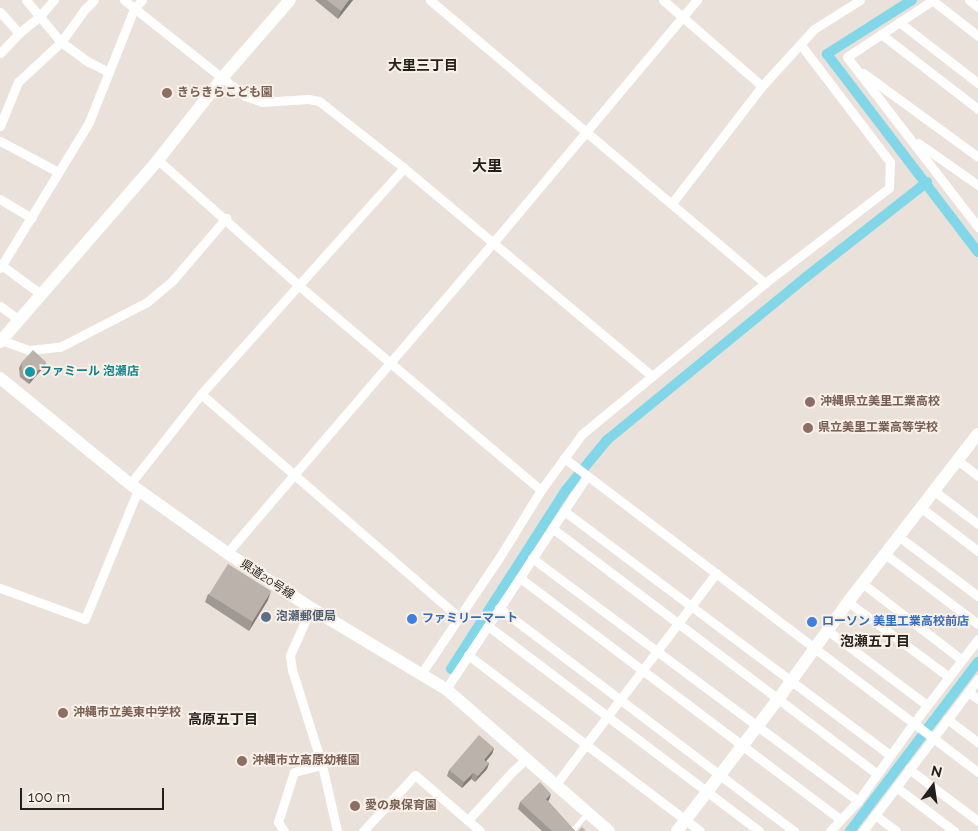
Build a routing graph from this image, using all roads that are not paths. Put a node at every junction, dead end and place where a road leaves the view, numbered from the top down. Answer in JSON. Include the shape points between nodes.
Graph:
{"nodes":[{"id":1,"x":26,"y":0,"type":"edge"},
{"id":2,"x":54,"y":0,"type":"edge"},
{"id":3,"x":94,"y":0,"type":"edge"},
{"id":4,"x":124,"y":0,"type":"edge"},
{"id":5,"x":142,"y":0,"type":"edge"},
{"id":6,"x":290,"y":0,"type":"edge"},
{"id":7,"x":430,"y":0,"type":"edge"},
{"id":8,"x":663,"y":0,"type":"edge"},
{"id":9,"x":697,"y":0,"type":"edge"},
{"id":10,"x":860,"y":0,"type":"edge"},
{"id":11,"x":933,"y":0,"type":"edge"},
{"id":12,"x":969,"y":0,"type":"edge"},
{"id":13,"x":978,"y":7,"type":"edge"},
{"id":14,"x":134,"y":9,"type":"junction"},
{"id":15,"x":0,"y":12,"type":"edge"},
{"id":16,"x":683,"y":16,"type":"junction"},
{"id":17,"x":40,"y":17,"type":"junction"},
{"id":18,"x":899,"y":22,"type":"junction"},
{"id":19,"x":19,"y":33,"type":"junction"},
{"id":20,"x":881,"y":34,"type":"junction"},
{"id":21,"x":978,"y":36,"type":"edge"},
{"id":22,"x":62,"y":42,"type":"junction"},
{"id":23,"x":800,"y":44,"type":"junction"},
{"id":24,"x":0,"y":53,"type":"edge"},
{"id":25,"x":855,"y":67,"type":"junction"},
{"id":26,"x":109,"y":72,"type":"junction"},
{"id":27,"x":223,"y":78,"type":"junction"},
{"id":28,"x":978,"y":83,"type":"edge"},
{"id":29,"x":762,"y":86,"type":"junction"},
{"id":30,"x":978,"y":109,"type":"edge"},
{"id":31,"x":0,"y":126,"type":"edge"},
{"id":32,"x":586,"y":133,"type":"junction"},
{"id":33,"x":910,"y":137,"type":"junction"},
{"id":34,"x":0,"y":140,"type":"edge"},
{"id":35,"x":978,"y":157,"type":"edge"},
{"id":36,"x":158,"y":160,"type":"junction"},
{"id":37,"x":404,"y":168,"type":"junction"},
{"id":38,"x":58,"y":172,"type":"junction"},
{"id":39,"x":978,"y":185,"type":"edge"},
{"id":40,"x":0,"y":199,"type":"edge"},
{"id":41,"x":672,"y":203,"type":"junction"},
{"id":42,"x":32,"y":218,"type":"junction"},
{"id":43,"x":226,"y":218,"type":"junction"},
{"id":44,"x":978,"y":227,"type":"edge"},
{"id":45,"x":492,"y":244,"type":"junction"},
{"id":46,"x":0,"y":266,"type":"edge"},
{"id":47,"x":765,"y":283,"type":"junction"},
{"id":48,"x":297,"y":284,"type":"junction"},
{"id":49,"x":42,"y":295,"type":"junction"},
{"id":50,"x":0,"y":306,"type":"edge"},
{"id":51,"x":19,"y":320,"type":"junction"},
{"id":52,"x":1,"y":341,"type":"edge"},
{"id":53,"x":390,"y":361,"type":"junction"},
{"id":54,"x":652,"y":376,"type":"junction"},
{"id":55,"x":0,"y":378,"type":"edge"},
{"id":56,"x":201,"y":394,"type":"junction"},
{"id":57,"x":976,"y":442,"type":"edge"},
{"id":58,"x":564,"y":458,"type":"junction"},
{"id":59,"x":958,"y":460,"type":"junction"},
{"id":60,"x":294,"y":475,"type":"junction"},
{"id":61,"x":587,"y":476,"type":"junction"},
{"id":62,"x":978,"y":476,"type":"edge"},
{"id":63,"x":134,"y":487,"type":"junction"},
{"id":64,"x":542,"y":490,"type":"junction"},
{"id":65,"x":933,"y":490,"type":"junction"},
{"id":66,"x":920,"y":507,"type":"junction"},
{"id":67,"x":564,"y":511,"type":"junction"},
{"id":68,"x":978,"y":524,"type":"edge"},
{"id":69,"x":552,"y":528,"type":"junction"},
{"id":70,"x":898,"y":536,"type":"junction"},
{"id":71,"x":978,"y":551,"type":"edge"},
{"id":72,"x":227,"y":553,"type":"junction"},
{"id":73,"x":885,"y":554,"type":"junction"},
{"id":74,"x":532,"y":558,"type":"junction"},
{"id":75,"x":716,"y":573,"type":"junction"},
{"id":76,"x":520,"y":578,"type":"junction"},
{"id":77,"x":862,"y":583,"type":"junction"},
{"id":78,"x":0,"y":588,"type":"edge"},
{"id":79,"x":978,"y":596,"type":"edge"},
{"id":80,"x":848,"y":602,"type":"junction"},
{"id":81,"x":692,"y":606,"type":"junction"},
{"id":82,"x":311,"y":608,"type":"junction"},
{"id":83,"x":499,"y":608,"type":"junction"},
{"id":84,"x":460,"y":618,"type":"junction"},
{"id":85,"x":680,"y":623,"type":"junction"},
{"id":86,"x":978,"y":624,"type":"edge"},
{"id":87,"x":488,"y":626,"type":"junction"},
{"id":88,"x":827,"y":630,"type":"junction"},
{"id":89,"x":978,"y":639,"type":"edge"},
{"id":90,"x":814,"y":648,"type":"junction"},
{"id":91,"x":658,"y":652,"type":"junction"},
{"id":92,"x":468,"y":655,"type":"junction"},
{"id":93,"x":962,"y":660,"type":"junction"},
{"id":94,"x":644,"y":670,"type":"junction"},
{"id":95,"x":421,"y":674,"type":"junction"},
{"id":96,"x":949,"y":677,"type":"junction"},
{"id":97,"x":978,"y":679,"type":"edge"},
{"id":98,"x":791,"y":680,"type":"junction"},
{"id":99,"x":446,"y":689,"type":"junction"},
{"id":100,"x":968,"y":692,"type":"junction"},
{"id":101,"x":779,"y":698,"type":"junction"},
{"id":102,"x":978,"y":699,"type":"edge"},
{"id":103,"x":622,"y":700,"type":"junction"},
{"id":104,"x":927,"y":705,"type":"junction"},
{"id":105,"x":609,"y":716,"type":"junction"},
{"id":106,"x":947,"y":719,"type":"junction"},
{"id":107,"x":913,"y":724,"type":"junction"},
{"id":108,"x":756,"y":727,"type":"junction"},
{"id":109,"x":932,"y":738,"type":"junction"},
{"id":110,"x":978,"y":742,"type":"edge"},
{"id":111,"x":743,"y":744,"type":"junction"},
{"id":112,"x":587,"y":746,"type":"junction"},
{"id":113,"x":890,"y":755,"type":"junction"},
{"id":114,"x":526,"y":759,"type":"junction"},
{"id":115,"x":322,"y":765,"type":"junction"},
{"id":116,"x":909,"y":769,"type":"junction"},
{"id":117,"x":978,"y":772,"type":"edge"},
{"id":118,"x":720,"y":774,"type":"junction"},
{"id":119,"x":877,"y":774,"type":"junction"},
{"id":120,"x":556,"y":784,"type":"junction"},
{"id":121,"x":896,"y":787,"type":"junction"},
{"id":122,"x":708,"y":791,"type":"junction"},
{"id":123,"x":858,"y":801,"type":"junction"},
{"id":124,"x":588,"y":812,"type":"junction"},
{"id":125,"x":875,"y":815,"type":"junction"},
{"id":126,"x":839,"y":818,"type":"junction"},
{"id":127,"x":685,"y":819,"type":"junction"},
{"id":128,"x":468,"y":820,"type":"junction"},
{"id":129,"x":978,"y":821,"type":"edge"},
{"id":130,"x":284,"y":831,"type":"edge"},
{"id":131,"x":337,"y":831,"type":"edge"},
{"id":132,"x":363,"y":831,"type":"edge"},
{"id":133,"x":480,"y":831,"type":"edge"},
{"id":134,"x":572,"y":831,"type":"edge"},
{"id":135,"x":609,"y":831,"type":"edge"},
{"id":136,"x":677,"y":831,"type":"edge"},
{"id":137,"x":700,"y":831,"type":"edge"},
{"id":138,"x":759,"y":831,"type":"edge"},
{"id":139,"x":794,"y":831,"type":"edge"},
{"id":140,"x":830,"y":831,"type":"edge"},
{"id":141,"x":863,"y":831,"type":"edge"},
{"id":142,"x":896,"y":831,"type":"edge"},
{"id":143,"x":954,"y":831,"type":"edge"}],
"edges":[{"from":1,"to":17,"type":"street"},
{"from":2,"to":17,"type":"street"},
{"from":3,"to":22,"type":"street"},
{"from":4,"to":14,"type":"street"},
{"from":5,"to":14,"type":"street"},
{"from":6,"to":27,"type":"street"},
{"from":7,"to":32,"type":"street"},
{"from":8,"to":16,"type":"street"},
{"from":9,"to":16,"type":"street"},
{"from":10,"to":23,"type":"street","via":[[814,29]]},
{"from":11,"to":18,"type":"street"},
{"from":11,"to":21,"type":"street"},
{"from":12,"to":13,"type":"street"},
{"from":14,"to":26,"type":"street"},
{"from":14,"to":27,"type":"street"},
{"from":15,"to":19,"type":"street"},
{"from":16,"to":29,"type":"street"},
{"from":16,"to":32,"type":"street"},
{"from":17,"to":19,"type":"street"},
{"from":17,"to":22,"type":"street"},
{"from":18,"to":20,"type":"street"},
{"from":18,"to":28,"type":"street"},
{"from":19,"to":24,"type":"street"},
{"from":20,"to":25,"type":"street","via":[[847,57]]},
{"from":20,"to":30,"type":"street"},
{"from":22,"to":26,"type":"street","via":[[88,62]]},
{"from":22,"to":31,"type":"street","via":[[18,82]]},
{"from":23,"to":29,"type":"street"},
{"from":23,"to":47,"type":"street","via":[[890,162],[889,188]]},
{"from":25,"to":33,"type":"street"},
{"from":25,"to":35,"type":"street"},
{"from":26,"to":38,"type":"street","via":[[89,122]]},
{"from":27,"to":36,"type":"street"},
{"from":27,"to":37,"type":"street","via":[[245,96],[262,102],[308,98],[319,101]]},
{"from":29,"to":41,"type":"street"},
{"from":32,"to":41,"type":"street"},
{"from":32,"to":45,"type":"street"},
{"from":33,"to":39,"type":"street"},
{"from":33,"to":44,"type":"street"},
{"from":34,"to":38,"type":"street"},
{"from":36,"to":43,"type":"street"},
{"from":36,"to":49,"type":"street"},
{"from":37,"to":45,"type":"street"},
{"from":37,"to":48,"type":"street"},
{"from":38,"to":42,"type":"street"},
{"from":40,"to":42,"type":"street"},
{"from":41,"to":47,"type":"street"},
{"from":42,"to":46,"type":"street"},
{"from":43,"to":48,"type":"street"},
{"from":43,"to":52,"type":"street","via":[[174,280],[147,302],[60,346],[29,350]]},
{"from":45,"to":53,"type":"street"},
{"from":45,"to":54,"type":"street"},
{"from":46,"to":49,"type":"street"},
{"from":47,"to":54,"type":"street"},
{"from":48,"to":53,"type":"street"},
{"from":48,"to":56,"type":"street"},
{"from":49,"to":51,"type":"street"},
{"from":50,"to":51,"type":"street"},
{"from":51,"to":52,"type":"street"},
{"from":53,"to":60,"type":"street"},
{"from":53,"to":64,"type":"street"},
{"from":54,"to":58,"type":"street","via":[[582,434]]},
{"from":55,"to":63,"type":"street","name":"県道20号線"},
{"from":56,"to":60,"type":"street"},
{"from":56,"to":63,"type":"street"},
{"from":57,"to":59,"type":"street"},
{"from":58,"to":61,"type":"street"},
{"from":58,"to":64,"type":"street"},
{"from":59,"to":62,"type":"street"},
{"from":59,"to":65,"type":"street"},
{"from":60,"to":72,"type":"street"},
{"from":60,"to":84,"type":"street"},
{"from":61,"to":67,"type":"street"},
{"from":61,"to":75,"type":"street"},
{"from":63,"to":72,"type":"street","name":"県道20号線"},
{"from":63,"to":78,"type":"street","via":[[86,619]]},
{"from":64,"to":84,"type":"street"},
{"from":65,"to":66,"type":"street"},
{"from":65,"to":68,"type":"street"},
{"from":66,"to":70,"type":"street"},
{"from":66,"to":71,"type":"street"},
{"from":67,"to":69,"type":"street"},
{"from":67,"to":81,"type":"street"},
{"from":69,"to":74,"type":"street"},
{"from":69,"to":85,"type":"street"},
{"from":70,"to":73,"type":"street"},
{"from":70,"to":79,"type":"street"},
{"from":72,"to":82,"type":"street","name":"県道20号線"},
{"from":73,"to":77,"type":"street"},
{"from":73,"to":86,"type":"street"},
{"from":74,"to":76,"type":"street"},
{"from":74,"to":91,"type":"street"},
{"from":75,"to":81,"type":"street"},
{"from":75,"to":90,"type":"street"},
{"from":76,"to":83,"type":"street"},
{"from":76,"to":94,"type":"street"},
{"from":77,"to":80,"type":"street"},
{"from":77,"to":93,"type":"street"},
{"from":80,"to":88,"type":"street"},
{"from":80,"to":96,"type":"street"},
{"from":81,"to":85,"type":"street"},
{"from":81,"to":98,"type":"street"},
{"from":82,"to":95,"type":"street","name":"県道20号線"},
{"from":82,"to":115,"type":"street","via":[[290,656]]},
{"from":83,"to":87,"type":"street"},
{"from":83,"to":103,"type":"street"},
{"from":84,"to":95,"type":"street"},
{"from":85,"to":91,"type":"street"},
{"from":85,"to":101,"type":"street"},
{"from":87,"to":92,"type":"street"},
{"from":87,"to":105,"type":"street"},
{"from":88,"to":90,"type":"street"},
{"from":88,"to":104,"type":"street"},
{"from":89,"to":93,"type":"street"},
{"from":90,"to":98,"type":"street"},
{"from":90,"to":107,"type":"street"},
{"from":91,"to":94,"type":"street"},
{"from":91,"to":108,"type":"street"},
{"from":92,"to":99,"type":"street"},
{"from":92,"to":112,"type":"street"},
{"from":93,"to":96,"type":"street"},
{"from":94,"to":103,"type":"street"},
{"from":94,"to":111,"type":"street"},
{"from":95,"to":99,"type":"street","name":"県道20号線"},
{"from":96,"to":104,"type":"street"},
{"from":97,"to":100,"type":"street"},
{"from":98,"to":101,"type":"street"},
{"from":98,"to":113,"type":"street"},
{"from":99,"to":114,"type":"street","name":"県道20号線"},
{"from":100,"to":102,"type":"street"},
{"from":100,"to":106,"type":"street"},
{"from":101,"to":108,"type":"street"},
{"from":101,"to":119,"type":"street"},
{"from":103,"to":105,"type":"street"},
{"from":103,"to":118,"type":"street"},
{"from":104,"to":107,"type":"street"},
{"from":105,"to":112,"type":"street"},
{"from":105,"to":122,"type":"street"},
{"from":106,"to":109,"type":"street"},
{"from":106,"to":110,"type":"street"},
{"from":107,"to":109,"type":"street"},
{"from":107,"to":113,"type":"street"},
{"from":108,"to":111,"type":"street"},
{"from":108,"to":123,"type":"street"},
{"from":109,"to":116,"type":"street"},
{"from":109,"to":117,"type":"street"},
{"from":111,"to":118,"type":"street"},
{"from":111,"to":126,"type":"street"},
{"from":112,"to":120,"type":"street"},
{"from":112,"to":127,"type":"street"},
{"from":113,"to":119,"type":"street"},
{"from":114,"to":120,"type":"street","name":"県道20号線"},
{"from":114,"to":128,"type":"street"},
{"from":115,"to":130,"type":"street","via":[[294,772],[278,822]]},
{"from":115,"to":131,"type":"street"},
{"from":116,"to":121,"type":"street"},
{"from":116,"to":129,"type":"street"},
{"from":118,"to":122,"type":"street"},
{"from":118,"to":139,"type":"street"},
{"from":119,"to":123,"type":"street"},
{"from":120,"to":124,"type":"street","name":"県道20号線"},
{"from":121,"to":125,"type":"street"},
{"from":121,"to":143,"type":"street"},
{"from":122,"to":127,"type":"street"},
{"from":122,"to":138,"type":"street"},
{"from":123,"to":126,"type":"street"},
{"from":124,"to":134,"type":"lane"},
{"from":124,"to":135,"type":"street","name":"県道20号線"},
{"from":125,"to":141,"type":"street"},
{"from":125,"to":142,"type":"street"},
{"from":126,"to":140,"type":"street"},
{"from":127,"to":136,"type":"street"},
{"from":127,"to":137,"type":"street"},
{"from":128,"to":132,"type":"street","via":[[414,774]]},
{"from":128,"to":133,"type":"street"}]}
